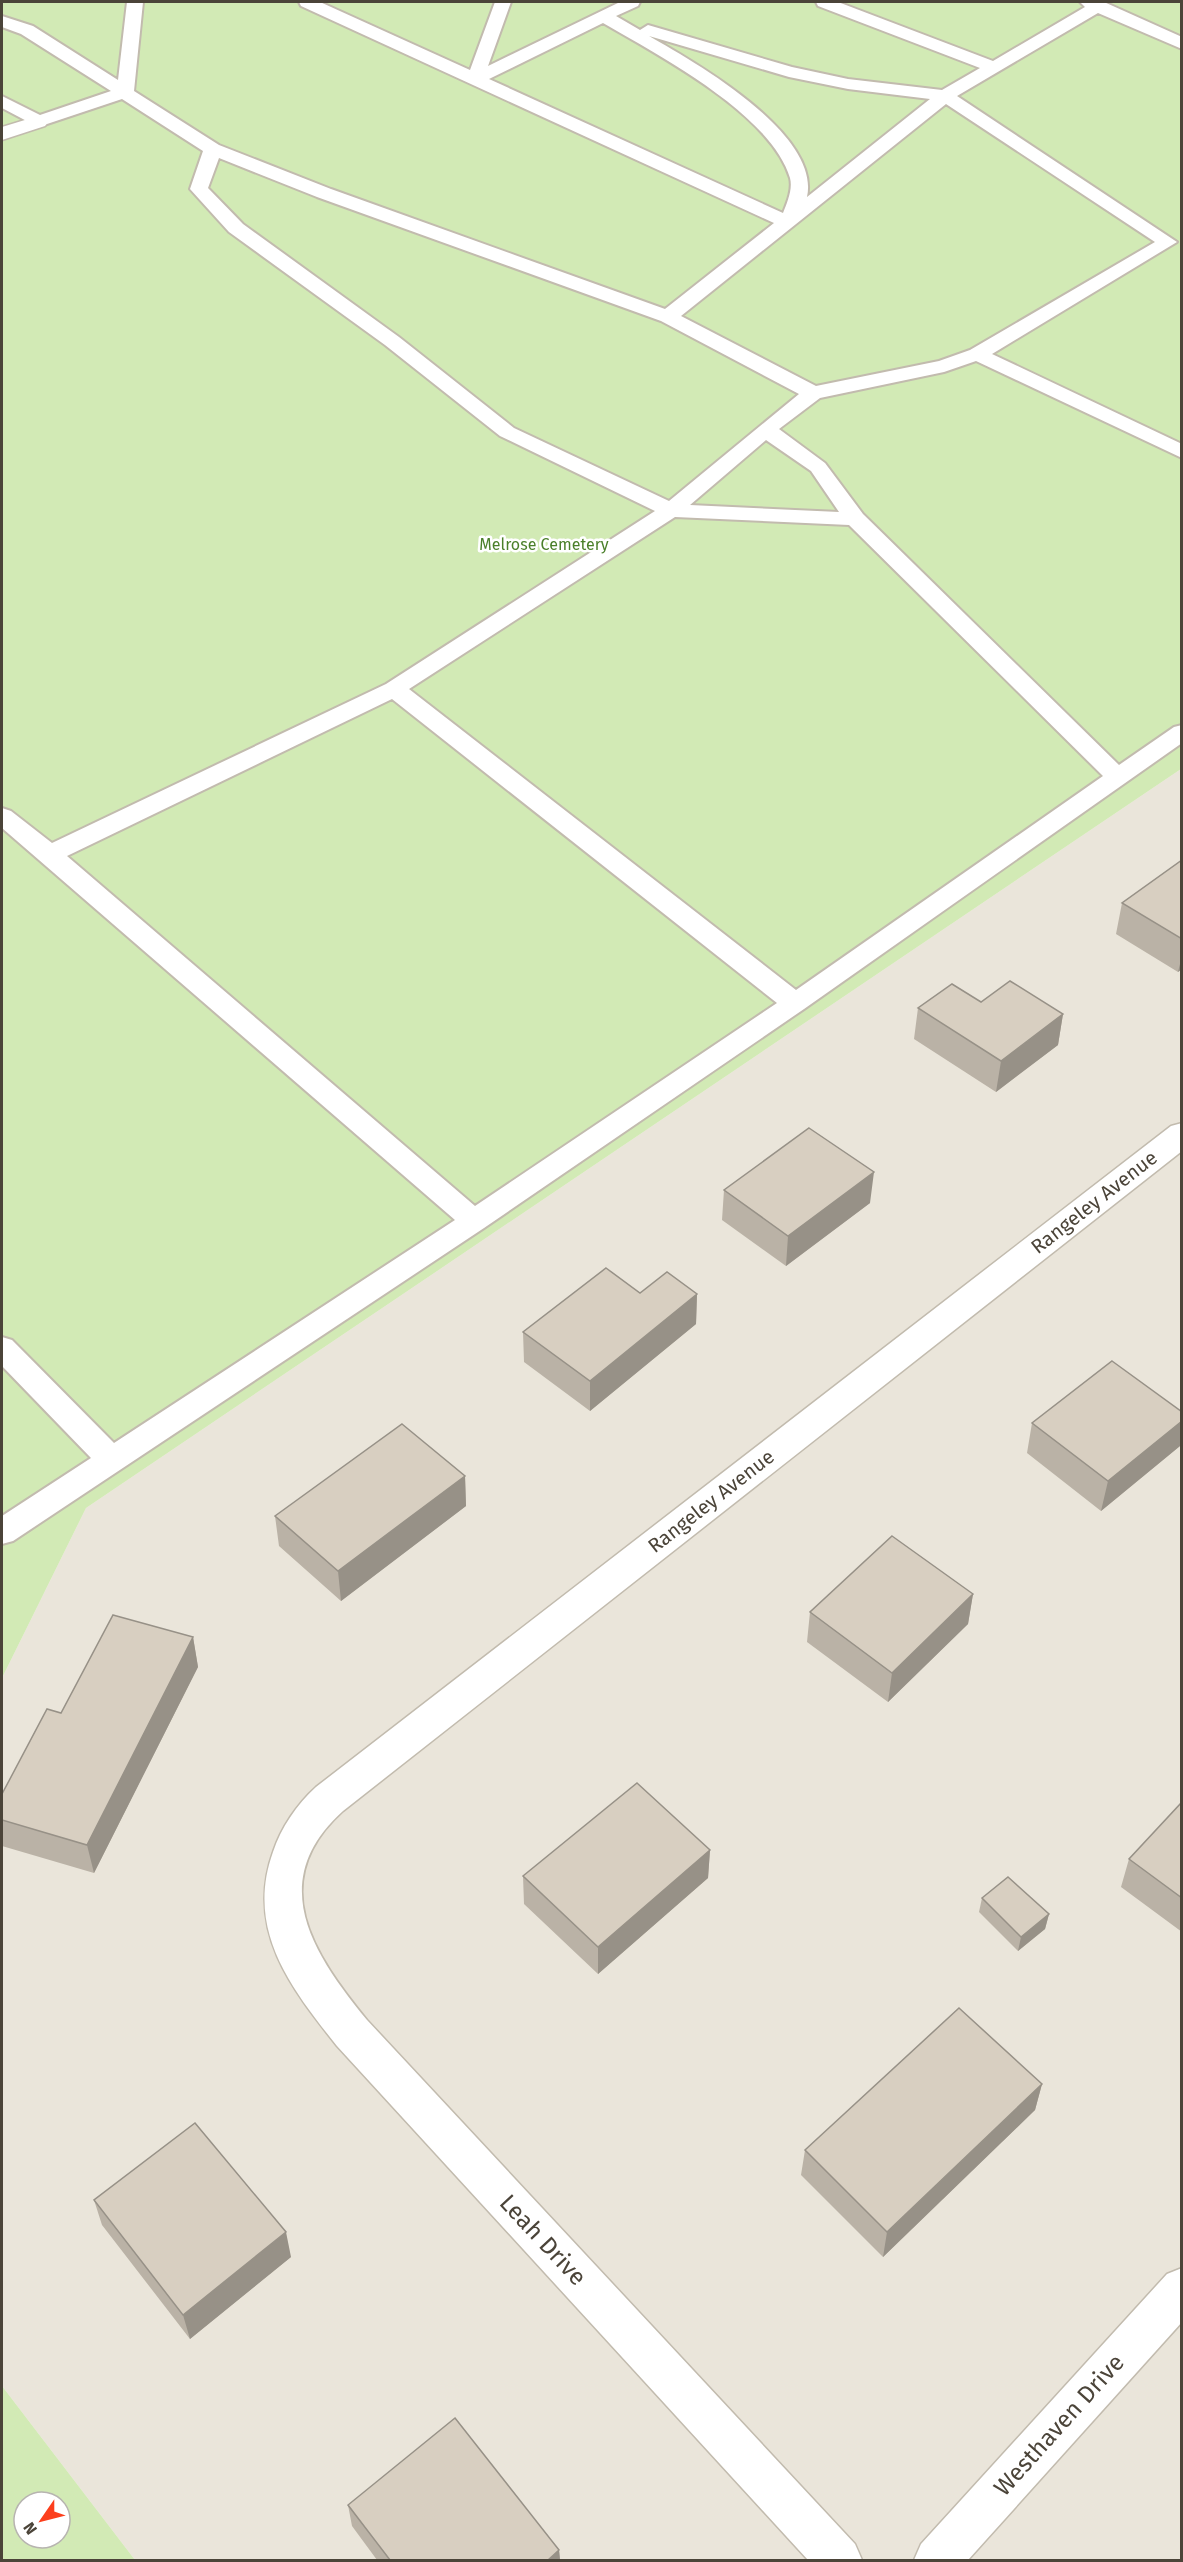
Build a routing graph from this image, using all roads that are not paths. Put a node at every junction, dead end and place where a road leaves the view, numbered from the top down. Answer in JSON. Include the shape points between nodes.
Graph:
{"nodes":[{"id":1,"x":135,"y":2,"type":"edge"},
{"id":2,"x":307,"y":2,"type":"edge"},
{"id":3,"x":503,"y":2,"type":"edge"},
{"id":4,"x":632,"y":2,"type":"edge"},
{"id":5,"x":837,"y":3,"type":"edge"},
{"id":6,"x":1093,"y":4,"type":"edge"},
{"id":7,"x":603,"y":16,"type":"junction"},
{"id":8,"x":2,"y":21,"type":"edge"},
{"id":9,"x":1182,"y":44,"type":"edge"},
{"id":10,"x":993,"y":68,"type":"junction"},
{"id":11,"x":475,"y":79,"type":"junction"},
{"id":12,"x":125,"y":92,"type":"junction"},
{"id":13,"x":945,"y":96,"type":"junction"},
{"id":14,"x":2,"y":100,"type":"edge"},
{"id":15,"x":38,"y":122,"type":"junction"},
{"id":16,"x":2,"y":134,"type":"edge"},
{"id":17,"x":213,"y":149,"type":"junction"},
{"id":18,"x":789,"y":223,"type":"junction"},
{"id":19,"x":1177,"y":240,"type":"edge"},
{"id":20,"x":668,"y":317,"type":"junction"},
{"id":21,"x":977,"y":354,"type":"junction"},
{"id":22,"x":813,"y":393,"type":"junction"},
{"id":23,"x":766,"y":430,"type":"junction"},
{"id":24,"x":1182,"y":452,"type":"edge"},
{"id":25,"x":671,"y":510,"type":"junction"},
{"id":26,"x":855,"y":519,"type":"junction"},
{"id":27,"x":394,"y":689,"type":"junction"},
{"id":28,"x":1182,"y":732,"type":"edge"},
{"id":29,"x":1116,"y":776,"type":"junction"},
{"id":30,"x":2,"y":816,"type":"edge"},
{"id":31,"x":50,"y":854,"type":"junction"},
{"id":32,"x":795,"y":1003,"type":"junction"},
{"id":33,"x":1182,"y":1134,"type":"edge"},
{"id":34,"x":474,"y":1221,"type":"junction"},
{"id":35,"x":2,"y":1348,"type":"edge"},
{"id":36,"x":110,"y":1458,"type":"junction"},
{"id":37,"x":2,"y":1532,"type":"edge"},
{"id":38,"x":281,"y":1898,"type":"joint"},
{"id":39,"x":1182,"y":2289,"type":"edge"},
{"id":40,"x":839,"y":2560,"type":"edge"},
{"id":41,"x":937,"y":2560,"type":"edge"}],
"edges":[{"from":1,"to":12,"type":"lane"},
{"from":2,"to":11,"type":"lane"},
{"from":3,"to":11,"type":"lane"},
{"from":4,"to":7,"type":"lane"},
{"from":5,"to":10,"type":"lane"},
{"from":6,"to":9,"type":"lane"},
{"from":6,"to":10,"type":"lane"},
{"from":7,"to":11,"type":"lane"},
{"from":7,"to":13,"type":"lane","via":[[789,72]]},
{"from":7,"to":18,"type":"lane","via":[[691,68],[761,123],[790,153],[800,181]]},
{"from":8,"to":12,"type":"lane","via":[[27,30]]},
{"from":10,"to":13,"type":"lane"},
{"from":11,"to":18,"type":"lane"},
{"from":12,"to":15,"type":"lane"},
{"from":12,"to":17,"type":"lane"},
{"from":13,"to":18,"type":"lane"},
{"from":13,"to":19,"type":"lane"},
{"from":14,"to":15,"type":"lane"},
{"from":15,"to":16,"type":"street"},
{"from":17,"to":20,"type":"lane"},
{"from":17,"to":25,"type":"lane","via":[[199,189],[236,228],[392,341],[507,432]]},
{"from":18,"to":20,"type":"lane"},
{"from":19,"to":21,"type":"lane"},
{"from":20,"to":22,"type":"lane"},
{"from":21,"to":22,"type":"lane","via":[[944,366]]},
{"from":21,"to":24,"type":"lane"},
{"from":22,"to":23,"type":"lane"},
{"from":23,"to":25,"type":"lane"},
{"from":23,"to":26,"type":"lane","via":[[818,467]]},
{"from":25,"to":26,"type":"lane"},
{"from":25,"to":27,"type":"lane"},
{"from":26,"to":29,"type":"lane"},
{"from":27,"to":31,"type":"lane"},
{"from":27,"to":32,"type":"lane"},
{"from":28,"to":29,"type":"lane"},
{"from":29,"to":32,"type":"lane"},
{"from":30,"to":31,"type":"lane"},
{"from":31,"to":34,"type":"lane"},
{"from":32,"to":34,"type":"lane"},
{"from":33,"to":38,"type":"street","name":"Rangeley Avenue","via":[[359,1775],[314,1814],[289,1858]]},
{"from":34,"to":36,"type":"lane"},
{"from":35,"to":36,"type":"lane"},
{"from":36,"to":37,"type":"lane"},
{"from":38,"to":40,"type":"street","name":"Leah Drive","via":[[290,1943],[319,1993],[352,2033]]},
{"from":39,"to":41,"type":"street","name":"Westhaven Drive"}]}
